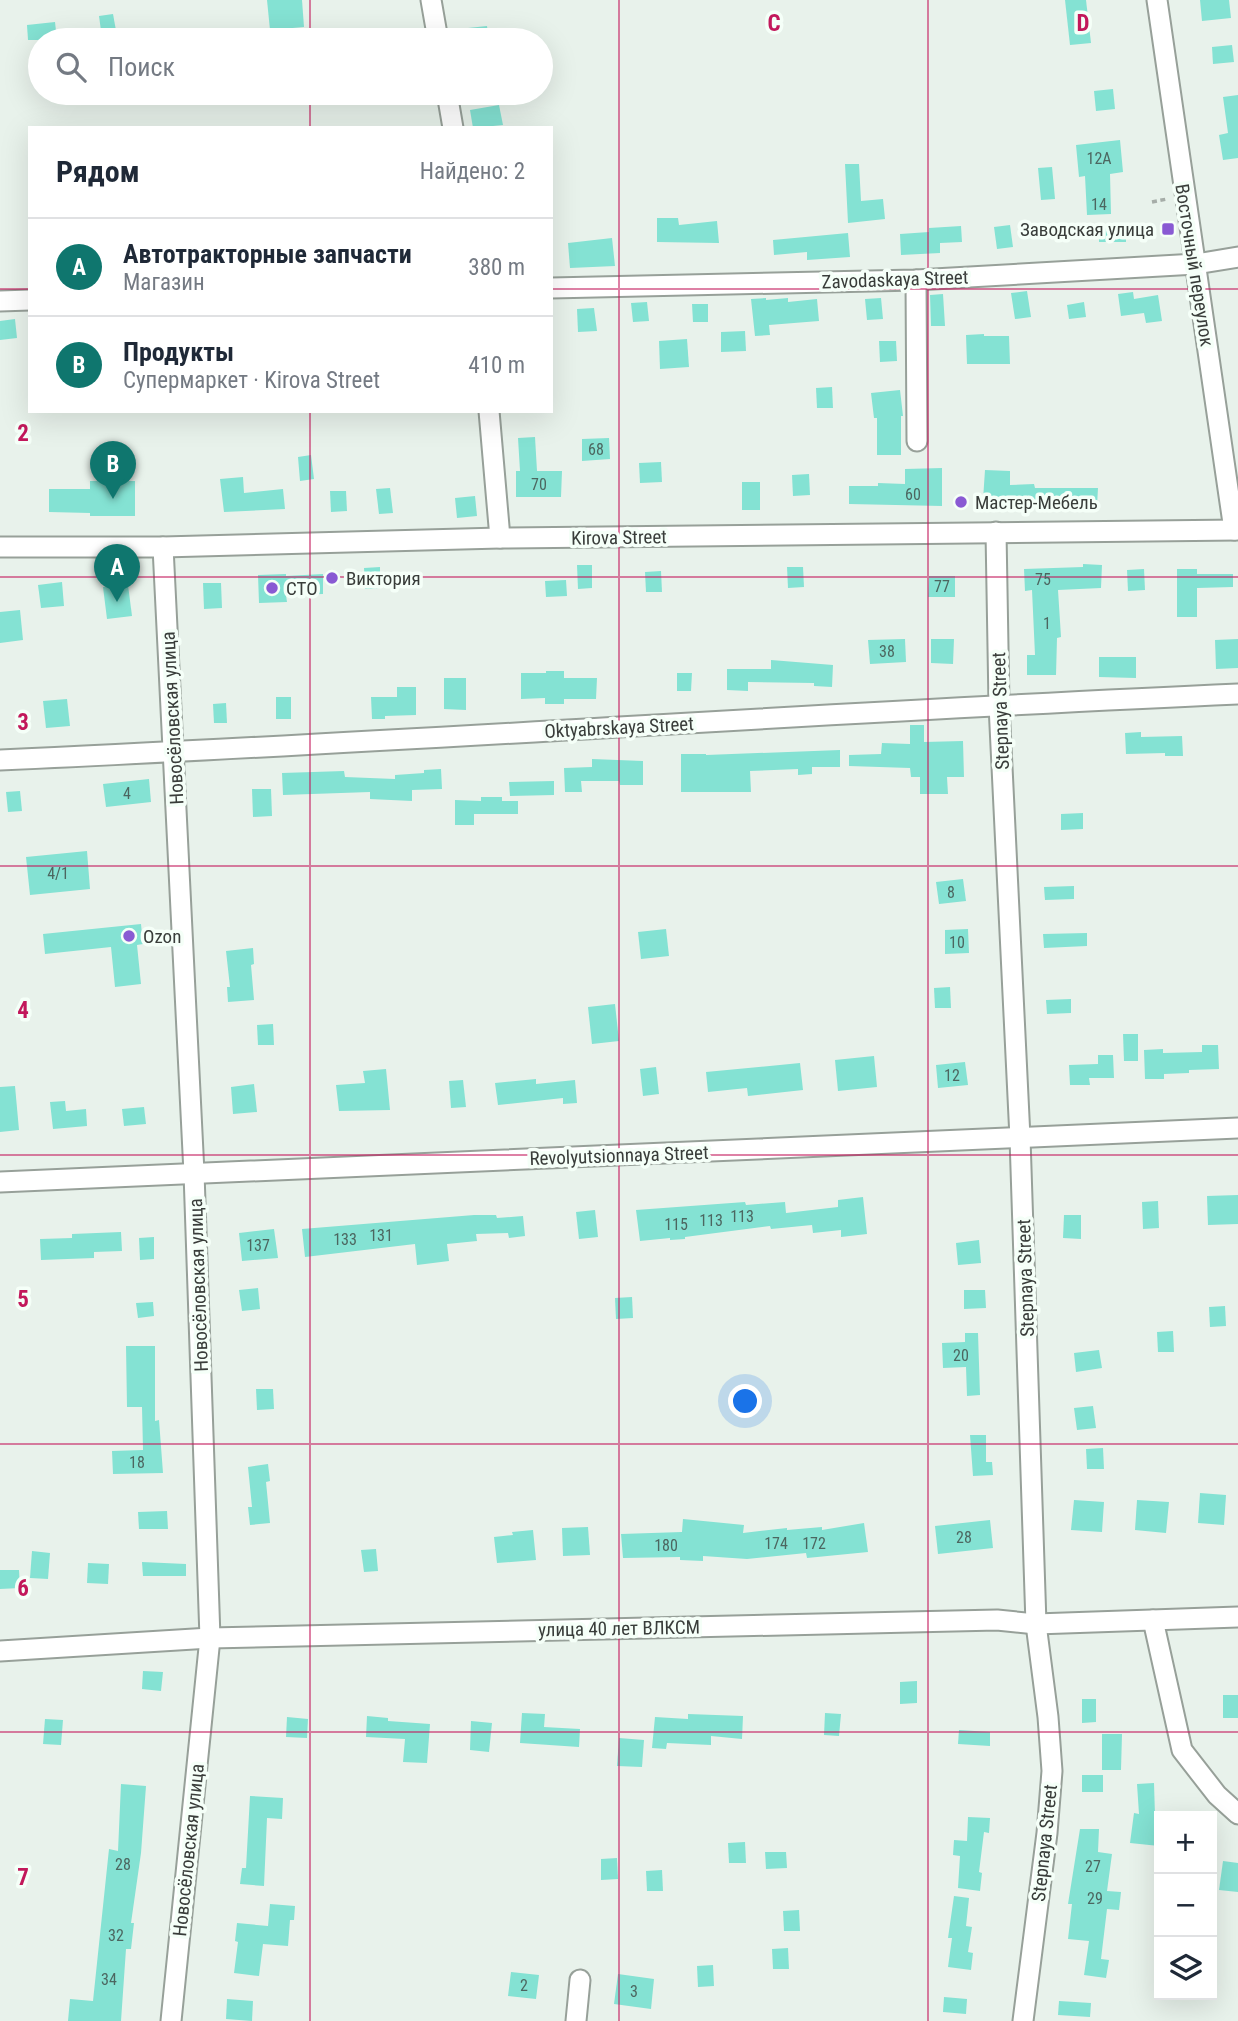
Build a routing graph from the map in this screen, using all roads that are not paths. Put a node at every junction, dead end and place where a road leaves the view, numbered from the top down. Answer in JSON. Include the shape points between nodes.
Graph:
{"nodes":[{"id":1,"x":431,"y":0,"type":"edge"},
{"id":2,"x":1157,"y":0,"type":"edge"},
{"id":3,"x":436,"y":28,"type":"edge"},
{"id":4,"x":449,"y":105,"type":"edge"},
{"id":5,"x":453,"y":126,"type":"edge"},
{"id":6,"x":1238,"y":257,"type":"edge"},
{"id":7,"x":1196,"y":264,"type":"junction"},
{"id":8,"x":916,"y":280,"type":"junction"},
{"id":9,"x":553,"y":288,"type":"edge"},
{"id":10,"x":28,"y":300,"type":"edge"},
{"id":11,"x":0,"y":301,"type":"edge"},
{"id":12,"x":489,"y":413,"type":"edge"},
{"id":13,"x":917,"y":441,"type":"dead end"},
{"id":14,"x":1236,"y":530,"type":"edge"},
{"id":15,"x":996,"y":532,"type":"junction"},
{"id":16,"x":500,"y":538,"type":"junction"},
{"id":17,"x":0,"y":547,"type":"edge"},
{"id":18,"x":163,"y":547,"type":"junction"},
{"id":19,"x":1238,"y":694,"type":"edge"},
{"id":20,"x":999,"y":705,"type":"junction"},
{"id":21,"x":173,"y":752,"type":"junction"},
{"id":22,"x":0,"y":760,"type":"edge"},
{"id":23,"x":1238,"y":1128,"type":"edge"},
{"id":24,"x":1020,"y":1138,"type":"junction"},
{"id":25,"x":194,"y":1172,"type":"junction"},
{"id":26,"x":0,"y":1182,"type":"edge"},
{"id":27,"x":1238,"y":1617,"type":"edge"},
{"id":28,"x":1153,"y":1620,"type":"junction"},
{"id":29,"x":1036,"y":1624,"type":"junction"},
{"id":30,"x":210,"y":1638,"type":"junction"},
{"id":31,"x":0,"y":1651,"type":"edge"},
{"id":32,"x":1238,"y":1814,"type":"edge"},
{"id":33,"x":580,"y":1980,"type":"dead end"},
{"id":34,"x":171,"y":2021,"type":"edge"},
{"id":35,"x":576,"y":2021,"type":"edge"},
{"id":36,"x":1023,"y":2021,"type":"edge"}],
"edges":[{"from":1,"to":3,"type":"street"},
{"from":2,"to":7,"type":"street","name":"Восточный переулок"},
{"from":4,"to":5,"type":"street"},
{"from":6,"to":7,"type":"street","name":"Zavodaskaya Street"},
{"from":7,"to":8,"type":"street","name":"Zavodaskaya Street"},
{"from":7,"to":14,"type":"street","name":"Восточный переулок"},
{"from":8,"to":9,"type":"street","name":"Zavodaskaya Street"},
{"from":8,"to":13,"type":"street"},
{"from":10,"to":11,"type":"street"},
{"from":12,"to":16,"type":"street"},
{"from":14,"to":15,"type":"street","name":"Kirova Street"},
{"from":15,"to":16,"type":"street","name":"Kirova Street"},
{"from":15,"to":20,"type":"street","name":"Stepnaya Street"},
{"from":16,"to":18,"type":"street","name":"Kirova Street"},
{"from":17,"to":18,"type":"street","name":"Kirova Street"},
{"from":18,"to":21,"type":"street","name":"Новосёловская улица"},
{"from":19,"to":20,"type":"street","name":"Oktyabrskaya Street"},
{"from":20,"to":21,"type":"street","name":"Oktyabrskaya Street"},
{"from":20,"to":24,"type":"street","name":"Stepnaya Street"},
{"from":21,"to":22,"type":"street","name":"Oktyabrskaya Street"},
{"from":21,"to":25,"type":"street","name":"Новосёловская улица"},
{"from":23,"to":24,"type":"street","name":"Revolyutsionnaya Street"},
{"from":24,"to":25,"type":"street","name":"Revolyutsionnaya Street"},
{"from":24,"to":29,"type":"street","name":"Stepnaya Street"},
{"from":25,"to":26,"type":"street","name":"Revolyutsionnaya Street"},
{"from":25,"to":30,"type":"street","name":"Новосёловская улица"},
{"from":27,"to":28,"type":"street","name":"улица 40 лет ВЛКСМ"},
{"from":28,"to":29,"type":"street","name":"улица 40 лет ВЛКСМ"},
{"from":28,"to":32,"type":"street","via":[[1182,1750],[1217,1796]]},
{"from":29,"to":30,"type":"street","name":"улица 40 лет ВЛКСМ","via":[[983,1620]]},
{"from":29,"to":36,"type":"street","name":"Stepnaya Street","via":[[1052,1771]]},
{"from":30,"to":31,"type":"street","name":"улица 40 лет ВЛКСМ"},
{"from":30,"to":34,"type":"street","name":"Новосёловская улица"},
{"from":33,"to":35,"type":"street"}]}
